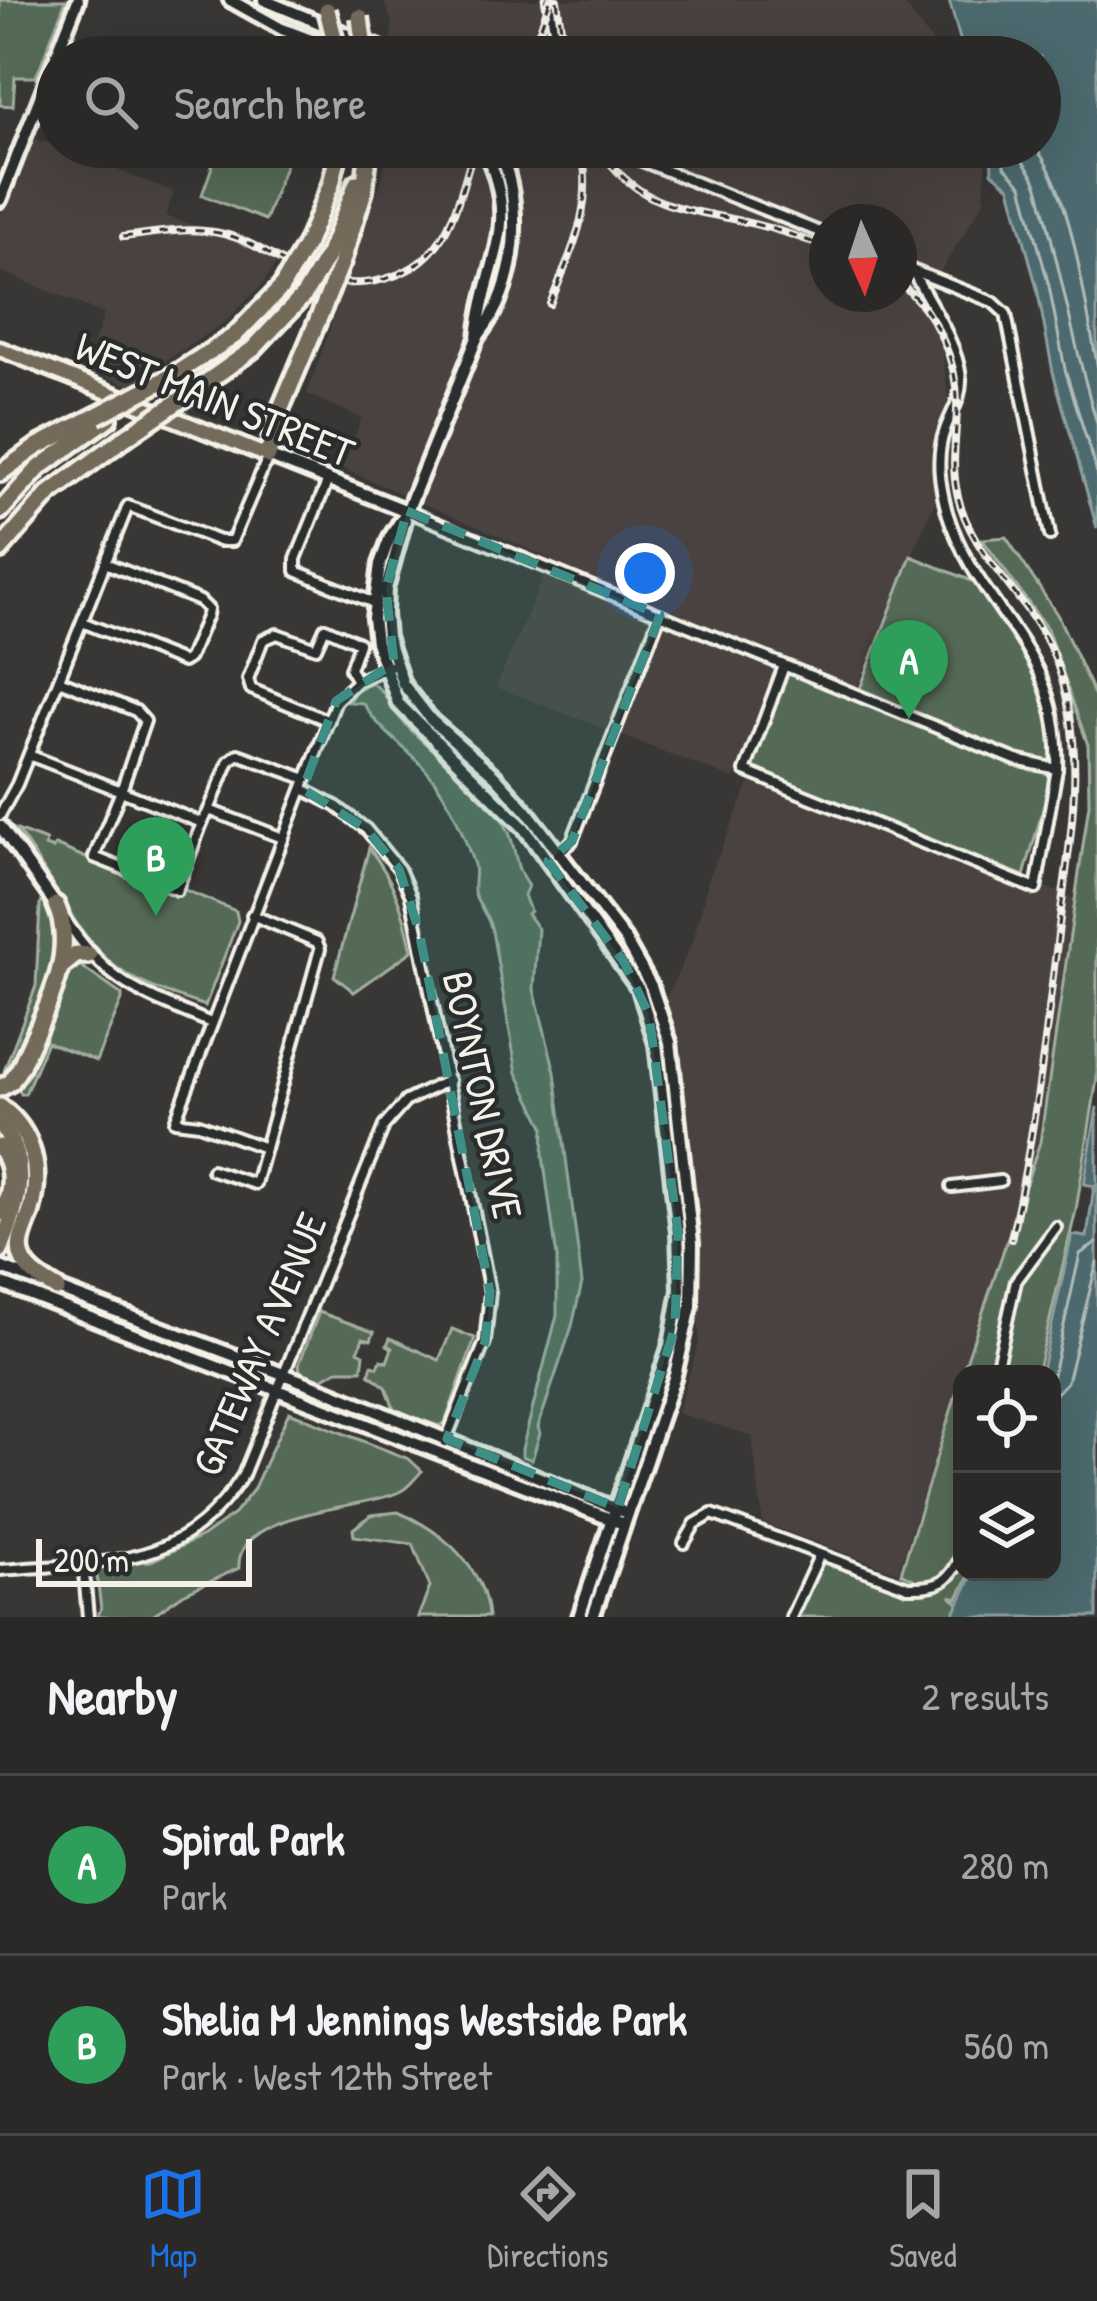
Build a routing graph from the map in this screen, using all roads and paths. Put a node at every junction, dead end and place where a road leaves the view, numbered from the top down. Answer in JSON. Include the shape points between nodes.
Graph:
{"nodes":[{"id":1,"x":78,"y":0,"type":"edge"},
{"id":2,"x":230,"y":0,"type":"edge"},
{"id":3,"x":264,"y":0,"type":"edge"},
{"id":4,"x":549,"y":0,"type":"edge"},
{"id":5,"x":326,"y":5,"type":"edge"},
{"id":6,"x":64,"y":36,"type":"edge"},
{"id":7,"x":302,"y":36,"type":"edge"},
{"id":8,"x":334,"y":36,"type":"edge"},
{"id":9,"x":351,"y":36,"type":"edge"},
{"id":10,"x":555,"y":36,"type":"edge"},
{"id":11,"x":36,"y":108,"type":"edge"},
{"id":12,"x":335,"y":168,"type":"edge"},
{"id":13,"x":361,"y":168,"type":"edge"},
{"id":14,"x":491,"y":168,"type":"edge"},
{"id":15,"x":505,"y":168,"type":"edge"},
{"id":16,"x":659,"y":168,"type":"edge"},
{"id":17,"x":0,"y":200,"type":"edge"},
{"id":18,"x":809,"y":229,"type":"edge"},
{"id":19,"x":336,"y":257,"type":"junction"},
{"id":20,"x":917,"y":272,"type":"edge"},
{"id":21,"x":917,"y":280,"type":"edge"},
{"id":22,"x":477,"y":338,"type":"junction"},
{"id":23,"x":0,"y":349,"type":"edge"},
{"id":24,"x":102,"y":417,"type":"junction"},
{"id":25,"x":268,"y":456,"type":"junction"},
{"id":26,"x":0,"y":473,"type":"edge"},
{"id":27,"x":328,"y":479,"type":"junction"},
{"id":28,"x":0,"y":511,"type":"edge"},
{"id":29,"x":406,"y":511,"type":"junction"},
{"id":30,"x":1050,"y":536,"type":"dead end"},
{"id":31,"x":0,"y":550,"type":"edge"},
{"id":32,"x":105,"y":563,"type":"junction"},
{"id":33,"x":374,"y":603,"type":"junction"},
{"id":34,"x":660,"y":615,"type":"junction"},
{"id":35,"x":82,"y":622,"type":"junction"},
{"id":36,"x":389,"y":666,"type":"junction"},
{"id":37,"x":784,"y":666,"type":"junction"},
{"id":38,"x":59,"y":680,"type":"junction"},
{"id":39,"x":357,"y":681,"type":"junction"},
{"id":40,"x":329,"y":721,"type":"junction"},
{"id":41,"x":28,"y":755,"type":"junction"},
{"id":42,"x":1057,"y":769,"type":"junction"},
{"id":43,"x":304,"y":784,"type":"junction"},
{"id":44,"x":122,"y":791,"type":"junction"},
{"id":45,"x":209,"y":810,"type":"junction"},
{"id":46,"x":0,"y":815,"type":"edge"},
{"id":47,"x":202,"y":823,"type":"junction"},
{"id":48,"x":0,"y":826,"type":"edge"},
{"id":49,"x":284,"y":838,"type":"junction"},
{"id":50,"x":554,"y":857,"type":"junction"},
{"id":51,"x":56,"y":905,"type":"junction"},
{"id":52,"x":252,"y":915,"type":"junction"},
{"id":53,"x":89,"y":956,"type":"junction"},
{"id":54,"x":59,"y":970,"type":"junction"},
{"id":55,"x":211,"y":1023,"type":"junction"},
{"id":56,"x":449,"y":1080,"type":"junction"},
{"id":57,"x":0,"y":1088,"type":"edge"},
{"id":58,"x":0,"y":1107,"type":"edge"},
{"id":59,"x":0,"y":1123,"type":"edge"},
{"id":60,"x":0,"y":1147,"type":"edge"},
{"id":61,"x":265,"y":1148,"type":"junction"},
{"id":62,"x":212,"y":1170,"type":"dead end"},
{"id":63,"x":1000,"y":1180,"type":"dead end"},
{"id":64,"x":952,"y":1186,"type":"dead end"},
{"id":65,"x":0,"y":1214,"type":"edge"},
{"id":66,"x":1056,"y":1227,"type":"dead end"},
{"id":67,"x":0,"y":1250,"type":"edge"},
{"id":68,"x":0,"y":1268,"type":"edge"},
{"id":69,"x":0,"y":1282,"type":"edge"},
{"id":70,"x":57,"y":1289,"type":"junction"},
{"id":71,"x":997,"y":1365,"type":"edge"},
{"id":72,"x":283,"y":1374,"type":"junction"},
{"id":73,"x":276,"y":1390,"type":"junction"},
{"id":74,"x":447,"y":1439,"type":"junction"},
{"id":75,"x":438,"y":1453,"type":"junction"},
{"id":76,"x":622,"y":1518,"type":"junction"},
{"id":77,"x":683,"y":1543,"type":"dead end"},
{"id":78,"x":819,"y":1556,"type":"junction"},
{"id":79,"x":83,"y":1562,"type":"junction"},
{"id":80,"x":0,"y":1570,"type":"edge"},
{"id":81,"x":953,"y":1570,"type":"edge"},
{"id":82,"x":88,"y":1617,"type":"edge"},
{"id":83,"x":579,"y":1617,"type":"edge"},
{"id":84,"x":593,"y":1617,"type":"edge"},
{"id":85,"x":790,"y":1617,"type":"edge"}],
"edges":[{"from":1,"to":6,"type":"main road"},
{"from":2,"to":7,"type":"main road"},
{"from":3,"to":9,"type":"main road"},
{"from":4,"to":10,"type":"street"},
{"from":5,"to":8,"type":"highway","bridge":true},
{"from":11,"to":17,"type":"main road"},
{"from":12,"to":24,"type":"highway","bridge":true,"via":[[281,288],[234,336]]},
{"from":13,"to":19,"type":"highway"},
{"from":14,"to":22,"type":"main road","via":[[502,227]]},
{"from":15,"to":22,"type":"main road","via":[[514,240],[491,320]]},
{"from":16,"to":18,"type":"street"},
{"from":19,"to":25,"type":"highway","bridge":true},
{"from":19,"to":31,"type":"highway","bridge":true,"via":[[253,349],[49,494]]},
{"from":20,"to":30,"type":"street","via":[[1006,314]]},
{"from":21,"to":42,"type":"street","via":[[961,380],[940,449],[948,514],[1044,676]]},
{"from":22,"to":29,"type":"main road"},
{"from":23,"to":25,"type":"main road","name":"WEST MAIN STREET"},
{"from":24,"to":26,"type":"highway"},
{"from":24,"to":28,"type":"highway"},
{"from":25,"to":27,"type":"main road","name":"WEST MAIN STREET"},
{"from":25,"to":32,"type":"street","via":[[232,541],[128,506]]},
{"from":27,"to":29,"type":"main road","name":"WEST MAIN STREET"},
{"from":27,"to":33,"type":"street","via":[[296,571]]},
{"from":29,"to":33,"type":"main road","via":[[380,564]]},
{"from":29,"to":34,"type":"street"},
{"from":29,"to":36,"type":"main road","via":[[386,589]]},
{"from":32,"to":35,"type":"street"},
{"from":32,"to":35,"type":"street","via":[[200,601],[206,615],[183,662]]},
{"from":33,"to":36,"type":"main road","via":[[376,642]]},
{"from":34,"to":37,"type":"street"},
{"from":34,"to":50,"type":"street","via":[[572,841]]},
{"from":35,"to":38,"type":"street"},
{"from":36,"to":39,"type":"street"},
{"from":36,"to":50,"type":"main road","via":[[398,703]]},
{"from":37,"to":42,"type":"street","via":[[1016,760]]},
{"from":37,"to":42,"type":"street","via":[[745,771],[1036,889]]},
{"from":38,"to":41,"type":"street"},
{"from":38,"to":44,"type":"street","via":[[146,722]]},
{"from":39,"to":40,"type":"street"},
{"from":39,"to":40,"type":"street","via":[[350,669],[359,643],[326,628],[316,648],[269,635],[248,679],[251,689]]},
{"from":40,"to":43,"type":"street"},
{"from":41,"to":44,"type":"street"},
{"from":41,"to":46,"type":"street"},
{"from":43,"to":45,"type":"street","name":"BOYNTON DRIVE","via":[[238,754]]},
{"from":43,"to":49,"type":"street"},
{"from":43,"to":56,"type":"street","name":"BOYNTON DRIVE","via":[[366,829],[399,869]]},
{"from":44,"to":47,"type":"street"},
{"from":44,"to":47,"type":"street","via":[[94,857],[177,890]]},
{"from":45,"to":47,"type":"street"},
{"from":45,"to":49,"type":"street"},
{"from":48,"to":51,"type":"main road"},
{"from":49,"to":52,"type":"street"},
{"from":50,"to":76,"type":"main road","via":[[632,950],[662,1014],[692,1243],[694,1275]]},
{"from":51,"to":53,"type":"street"},
{"from":51,"to":54,"type":"highway","via":[[65,936]]},
{"from":52,"to":55,"type":"street"},
{"from":52,"to":61,"type":"street","via":[[320,949]]},
{"from":53,"to":54,"type":"highway","via":[[68,958]]},
{"from":53,"to":55,"type":"street","via":[[126,986]]},
{"from":54,"to":57,"type":"highway","via":[[18,1072]]},
{"from":55,"to":61,"type":"street","via":[[175,1121]]},
{"from":56,"to":72,"type":"street","name":"GATEWAY AVENUE","via":[[406,1101],[383,1126]]},
{"from":56,"to":74,"type":"street","name":"BOYNTON DRIVE","via":[[490,1292],[485,1342]]},
{"from":58,"to":70,"type":"highway","via":[[24,1132],[36,1168],[21,1256]]},
{"from":59,"to":67,"type":"highway","via":[[20,1176]]},
{"from":60,"to":65,"type":"highway","via":[[10,1179]]},
{"from":61,"to":62,"type":"street","via":[[255,1184]]},
{"from":63,"to":64,"type":"street"},
{"from":66,"to":71,"type":"street","via":[[1016,1281]]},
{"from":68,"to":70,"type":"main road"},
{"from":69,"to":73,"type":"main road"},
{"from":70,"to":72,"type":"main road"},
{"from":72,"to":73,"type":"street","name":"GATEWAY AVENUE"},
{"from":72,"to":74,"type":"main road"},
{"from":73,"to":75,"type":"main road"},
{"from":73,"to":79,"type":"street","name":"GATEWAY AVENUE","via":[[244,1475],[214,1516],[149,1554]]},
{"from":74,"to":75,"type":"street","name":"BOYNTON DRIVE"},
{"from":74,"to":76,"type":"main road"},
{"from":75,"to":76,"type":"main road"},
{"from":76,"to":83,"type":"main road"},
{"from":76,"to":84,"type":"main road"},
{"from":77,"to":78,"type":"street","via":[[712,1514]]},
{"from":78,"to":81,"type":"street","via":[[908,1587],[934,1588]]},
{"from":78,"to":85,"type":"street"},
{"from":79,"to":80,"type":"street","name":"GATEWAY AVENUE"},
{"from":79,"to":82,"type":"street"}]}
